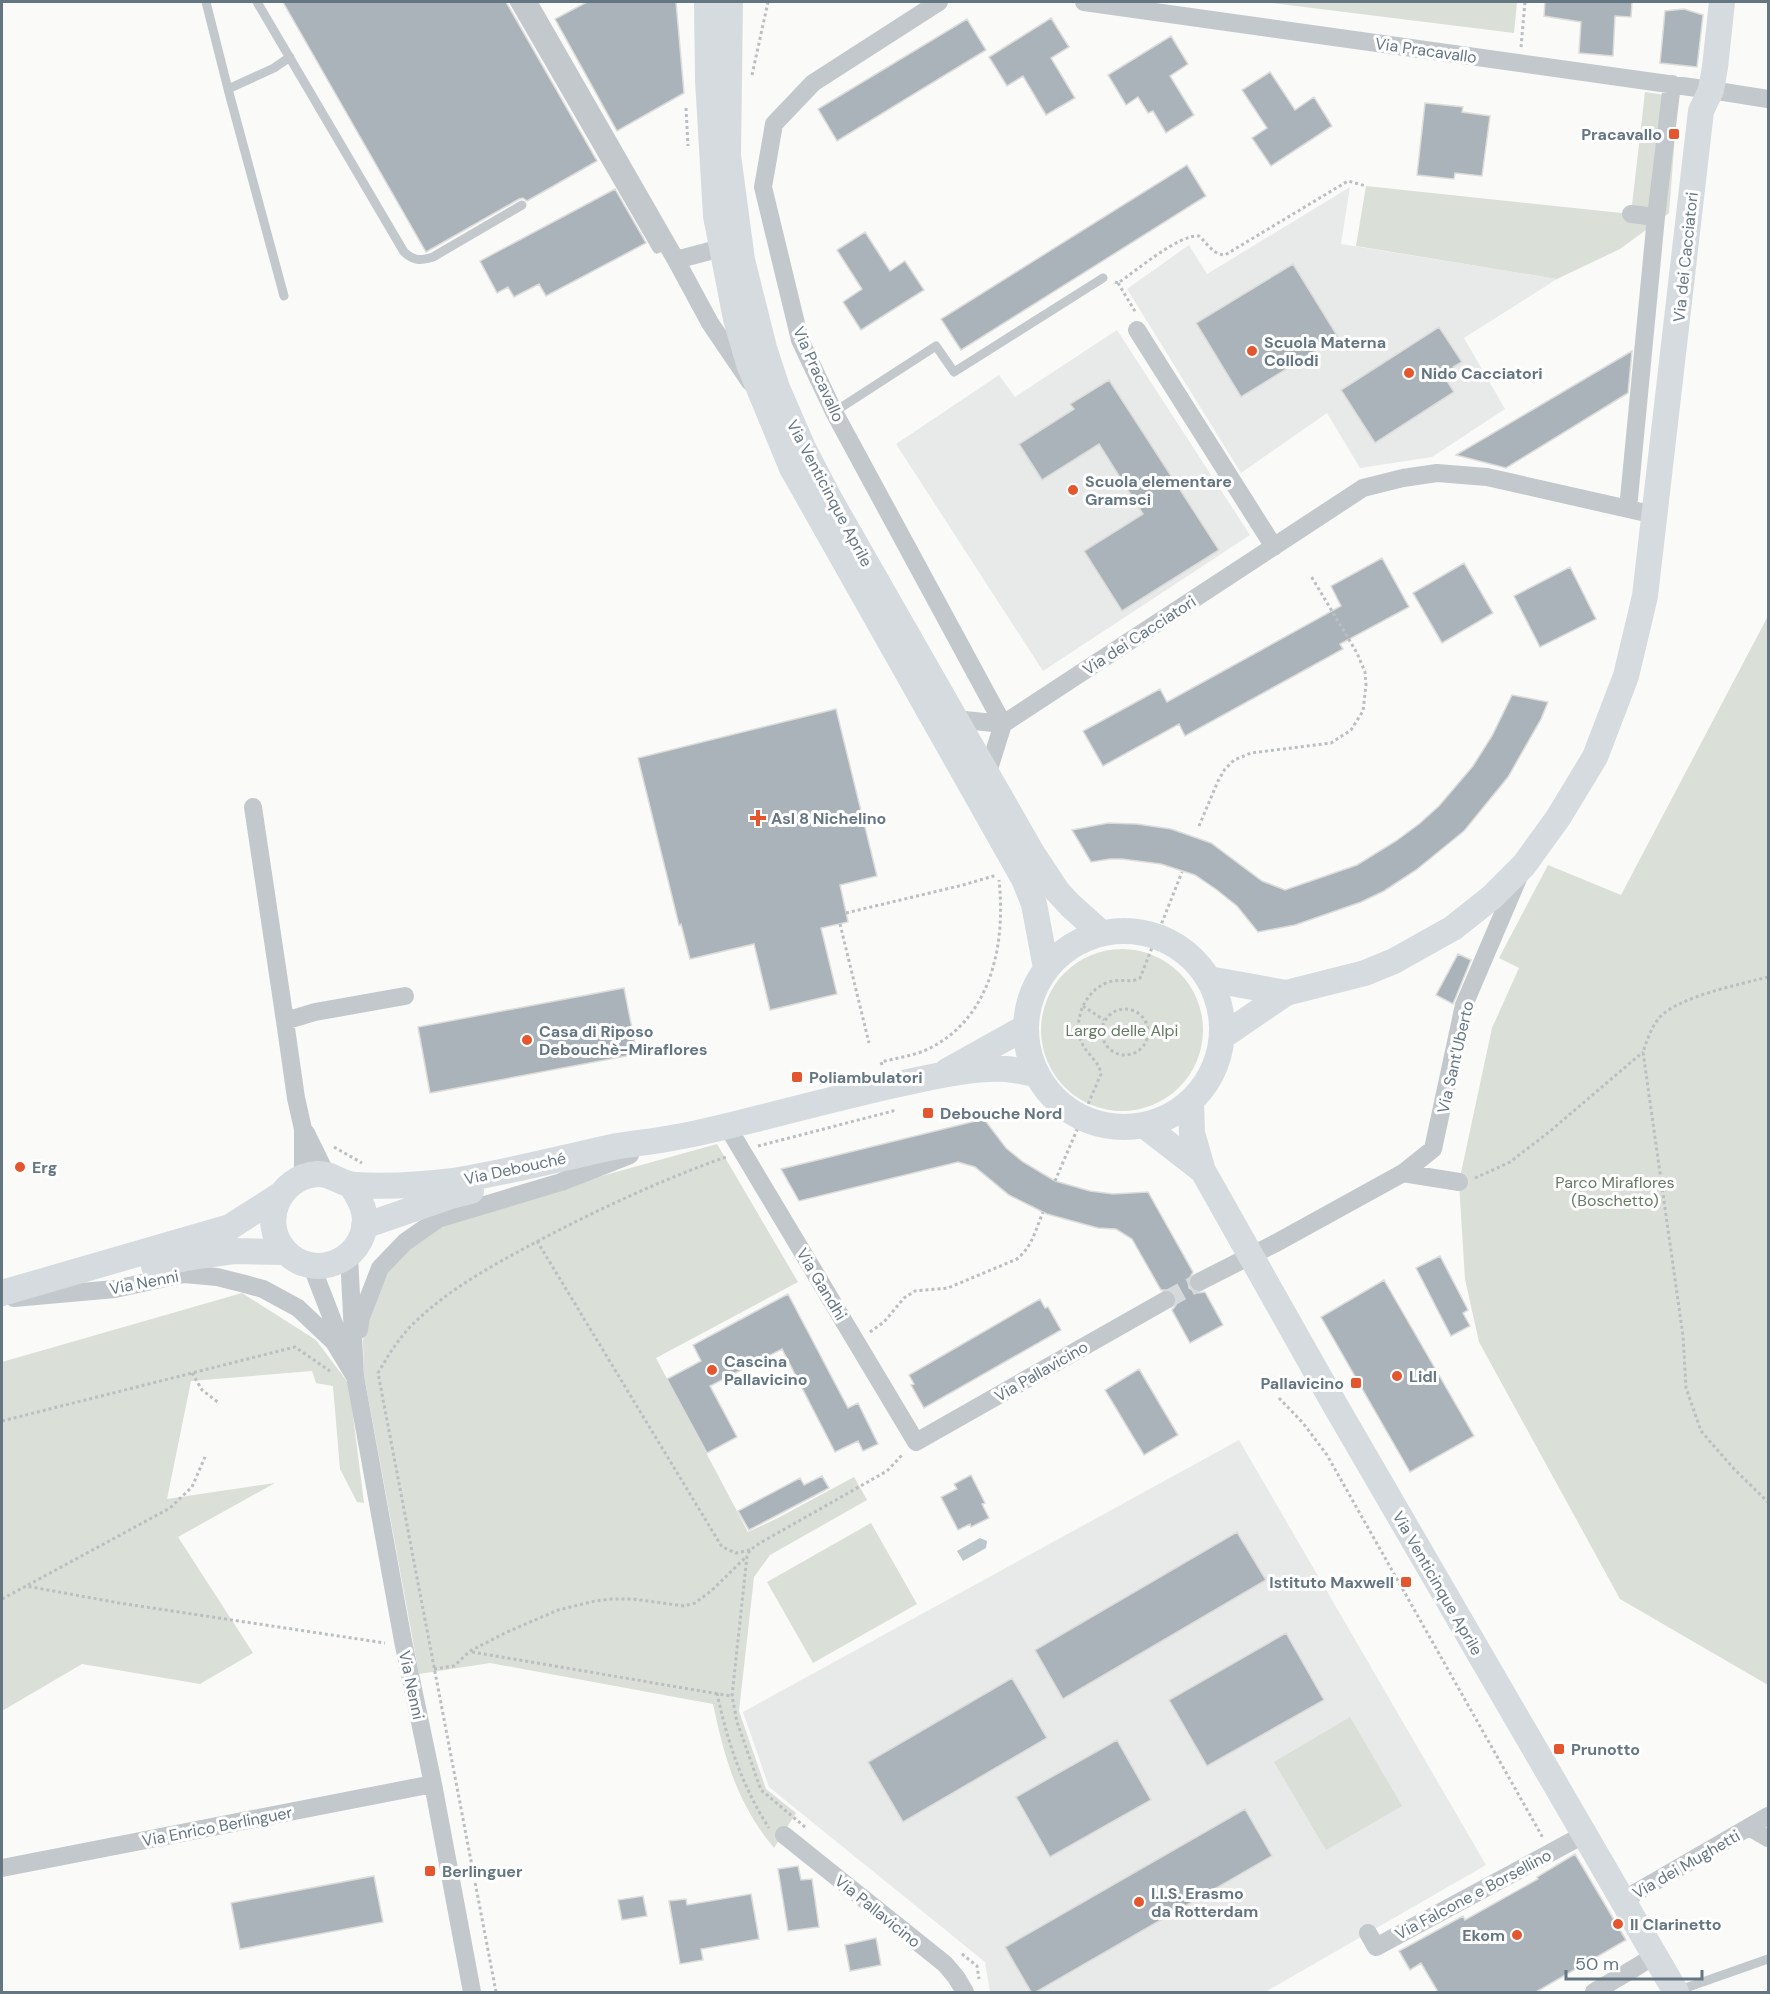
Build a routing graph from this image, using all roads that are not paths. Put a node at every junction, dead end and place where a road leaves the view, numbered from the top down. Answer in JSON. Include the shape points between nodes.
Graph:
{"nodes":[{"id":1,"x":206,"y":2,"type":"edge"},
{"id":2,"x":257,"y":2,"type":"edge"},
{"id":3,"x":514,"y":2,"type":"edge"},
{"id":4,"x":528,"y":2,"type":"edge"},
{"id":5,"x":707,"y":2,"type":"edge"},
{"id":6,"x":730,"y":2,"type":"edge"},
{"id":7,"x":939,"y":2,"type":"edge"},
{"id":8,"x":1084,"y":2,"type":"edge"},
{"id":9,"x":1722,"y":2,"type":"edge"},
{"id":10,"x":290,"y":57,"type":"junction"},
{"id":11,"x":1672,"y":84,"type":"junction"},
{"id":12,"x":228,"y":89,"type":"junction"},
{"id":13,"x":1711,"y":90,"type":"junction"},
{"id":14,"x":1768,"y":99,"type":"edge"},
{"id":15,"x":522,"y":205,"type":"dead end"},
{"id":16,"x":1631,"y":214,"type":"dead end"},
{"id":17,"x":1656,"y":217,"type":"junction"},
{"id":18,"x":721,"y":248,"type":"junction"},
{"id":19,"x":671,"y":252,"type":"junction"},
{"id":20,"x":1103,"y":278,"type":"road end"},
{"id":21,"x":284,"y":296,"type":"dead end"},
{"id":22,"x":1137,"y":330,"type":"dead end"},
{"id":23,"x":762,"y":397,"type":"junction"},
{"id":24,"x":834,"y":412,"type":"junction"},
{"id":25,"x":1628,"y":509,"type":"junction"},
{"id":26,"x":1655,"y":515,"type":"junction"},
{"id":27,"x":1274,"y":547,"type":"junction"},
{"id":28,"x":955,"y":719,"type":"junction"},
{"id":29,"x":1003,"y":724,"type":"junction"},
{"id":30,"x":987,"y":775,"type":"junction"},
{"id":31,"x":254,"y":807,"type":"dead end"},
{"id":32,"x":1524,"y":865,"type":"junction"},
{"id":33,"x":1101,"y":933,"type":"junction"},
{"id":34,"x":1046,"y":968,"type":"junction"},
{"id":35,"x":1209,"y":979,"type":"junction"},
{"id":36,"x":1286,"y":993,"type":"junction"},
{"id":37,"x":405,"y":996,"type":"dead end"},
{"id":38,"x":285,"y":1022,"type":"junction"},
{"id":39,"x":1024,"y":1028,"type":"junction"},
{"id":40,"x":1223,"y":1036,"type":"junction"},
{"id":41,"x":1036,"y":1074,"type":"junction"},
{"id":42,"x":939,"y":1075,"type":"junction"},
{"id":43,"x":1191,"y":1101,"type":"junction"},
{"id":44,"x":727,"y":1126,"type":"junction"},
{"id":45,"x":1145,"y":1126,"type":"junction"},
{"id":46,"x":678,"y":1137,"type":"junction"},
{"id":47,"x":630,"y":1155,"type":"junction"},
{"id":48,"x":1203,"y":1171,"type":"junction"},
{"id":49,"x":1403,"y":1173,"type":"junction"},
{"id":50,"x":315,"y":1176,"type":"junction"},
{"id":51,"x":360,"y":1177,"type":"junction"},
{"id":52,"x":1460,"y":1182,"type":"road end"},
{"id":53,"x":280,"y":1195,"type":"junction"},
{"id":54,"x":364,"y":1226,"type":"junction"},
{"id":55,"x":285,"y":1252,"type":"junction"},
{"id":56,"x":349,"y":1255,"type":"junction"},
{"id":57,"x":1250,"y":1255,"type":"junction"},
{"id":58,"x":312,"y":1267,"type":"junction"},
{"id":59,"x":1199,"y":1282,"type":"tunnel mouth"},
{"id":60,"x":2,"y":1293,"type":"edge"},
{"id":61,"x":2,"y":1299,"type":"edge"},
{"id":62,"x":1166,"y":1300,"type":"tunnel mouth"},
{"id":63,"x":355,"y":1376,"type":"junction"},
{"id":64,"x":916,"y":1442,"type":"joint"},
{"id":65,"x":433,"y":1784,"type":"junction"},
{"id":66,"x":1768,"y":1816,"type":"edge"},
{"id":67,"x":1749,"y":1827,"type":"junction"},
{"id":68,"x":1585,"y":1834,"type":"junction"},
{"id":69,"x":784,"y":1836,"type":"road end"},
{"id":70,"x":1768,"y":1838,"type":"edge"},
{"id":71,"x":2,"y":1868,"type":"edge"},
{"id":72,"x":1623,"y":1900,"type":"junction"},
{"id":73,"x":1368,"y":1933,"type":"dead end"},
{"id":74,"x":1654,"y":1955,"type":"junction"},
{"id":75,"x":1768,"y":1959,"type":"edge"},
{"id":76,"x":972,"y":1988,"type":"edge"},
{"id":77,"x":472,"y":1992,"type":"edge"},
{"id":78,"x":1594,"y":1992,"type":"edge"},
{"id":79,"x":1675,"y":1992,"type":"edge"}],
"edges":[{"from":1,"to":12,"type":"lane"},
{"from":2,"to":10,"type":"lane"},
{"from":3,"to":19,"type":"lane","via":[[657,249]]},
{"from":4,"to":19,"type":"street","name":"Via Venticinque Aprile"},
{"from":5,"to":18,"type":"main road","name":"Via Venticinque Aprile","via":[[712,180]]},
{"from":6,"to":28,"type":"main road","name":"Via Venticinque Aprile","via":[[728,155],[742,260],[777,388],[829,498]]},
{"from":7,"to":24,"type":"street","name":"Via Pracavallo","via":[[813,83],[774,124],[764,187],[800,340]]},
{"from":8,"to":11,"type":"street","name":"Via Pracavallo"},
{"from":9,"to":13,"type":"main road","name":"Via dei Cacciatori"},
{"from":10,"to":12,"type":"lane"},
{"from":10,"to":15,"type":"lane","via":[[411,259],[433,257]]},
{"from":11,"to":13,"type":"street","name":"Via Pracavallo"},
{"from":11,"to":17,"type":"street"},
{"from":12,"to":21,"type":"lane"},
{"from":13,"to":14,"type":"street","name":"Via Pracavallo"},
{"from":13,"to":26,"type":"main road","name":"Via dei Cacciatori","via":[[1701,111]]},
{"from":16,"to":17,"type":"street"},
{"from":17,"to":25,"type":"street"},
{"from":18,"to":19,"type":"street"},
{"from":18,"to":23,"type":"main road","name":"Via Venticinque Aprile","via":[[736,319]]},
{"from":19,"to":23,"type":"street","name":"Via Venticinque Aprile","via":[[710,323]]},
{"from":20,"to":24,"type":"lane","via":[[954,372],[936,346]]},
{"from":22,"to":27,"type":"street"},
{"from":23,"to":34,"type":"main road","name":"Via Venticinque Aprile","via":[[792,468],[1024,879],[1034,904]]},
{"from":24,"to":29,"type":"street","name":"Via Pracavallo"},
{"from":25,"to":26,"type":"street","name":"Via dei Cacciatori"},
{"from":25,"to":27,"type":"street","name":"Via dei Cacciatori","via":[[1487,477],[1437,473],[1363,488]]},
{"from":26,"to":32,"type":"main road","name":"Via dei Cacciatori","via":[[1645,596],[1626,676],[1595,757]]},
{"from":27,"to":29,"type":"street","name":"Via dei Cacciatori"},
{"from":28,"to":29,"type":"street"},
{"from":28,"to":30,"type":"main road","name":"Via Venticinque Aprile"},
{"from":29,"to":30,"type":"street"},
{"from":30,"to":33,"type":"main road","name":"Via Venticinque Aprile","via":[[1058,891]]},
{"from":31,"to":38,"type":"street"},
{"from":32,"to":36,"type":"main road","name":"Via dei Cacciatori","via":[[1453,928],[1394,961],[1365,973]]},
{"from":32,"to":49,"type":"street","name":"Via Sant'Uberto","via":[[1464,1005],[1433,1149]]},
{"from":33,"to":34,"type":"main road","via":[[1068,947]]},
{"from":33,"to":35,"type":"main road","via":[[1129,930],[1160,937],[1188,954]]},
{"from":34,"to":39,"type":"main road","via":[[1033,991]]},
{"from":35,"to":36,"type":"main road","name":"Via dei Cacciatori"},
{"from":35,"to":40,"type":"main road","via":[[1220,1006]]},
{"from":36,"to":40,"type":"main road","name":"Via dei Cacciatori"},
{"from":37,"to":38,"type":"street","via":[[315,1012]]},
{"from":38,"to":50,"type":"street","via":[[296,1098]]},
{"from":39,"to":41,"type":"main road","via":[[1028,1059]]},
{"from":39,"to":42,"type":"main road","name":"Via Debouché"},
{"from":40,"to":43,"type":"main road","via":[[1215,1068]]},
{"from":41,"to":42,"type":"main road","name":"Via Debouché","via":[[1006,1069]]},
{"from":41,"to":45,"type":"main road","via":[[1055,1100],[1080,1118],[1111,1127]]},
{"from":42,"to":44,"type":"main road","name":"Via Debouché"},
{"from":43,"to":45,"type":"main road","via":[[1172,1116]]},
{"from":43,"to":48,"type":"main road","name":"Via Venticinque Aprile","via":[[1192,1133]]},
{"from":44,"to":46,"type":"main road","name":"Via Debouché"},
{"from":44,"to":64,"type":"street","name":"Via Gandhi"},
{"from":45,"to":48,"type":"main road","name":"Via Venticinque Aprile"},
{"from":46,"to":47,"type":"main road","name":"Via Debouché"},
{"from":46,"to":51,"type":"main road","name":"Via Debouché","via":[[454,1180],[411,1185]]},
{"from":47,"to":54,"type":"main road","name":"Via Debouché","via":[[451,1196]]},
{"from":47,"to":63,"type":"street","name":"Via Nenni","via":[[561,1182],[438,1219],[405,1242],[380,1268],[361,1317]]},
{"from":48,"to":57,"type":"main road","name":"Via Venticinque Aprile"},
{"from":49,"to":52,"type":"street"},
{"from":49,"to":57,"type":"street","name":"Via Sant'Uberto"},
{"from":50,"to":51,"type":"main road","name":"Via Debouché"},
{"from":50,"to":53,"type":"main road","via":[[290,1184]]},
{"from":51,"to":54,"type":"main road","via":[[358,1197],[364,1211]]},
{"from":53,"to":55,"type":"main road","via":[[273,1225]]},
{"from":53,"to":60,"type":"main road","via":[[230,1227]]},
{"from":54,"to":56,"type":"main road"},
{"from":55,"to":58,"type":"main road"},
{"from":55,"to":61,"type":"main road","via":[[236,1251],[186,1258]]},
{"from":56,"to":58,"type":"main road"},
{"from":56,"to":63,"type":"street","name":"Via Nenni"},
{"from":57,"to":59,"type":"street"},
{"from":57,"to":68,"type":"main road","name":"Via Venticinque Aprile"},
{"from":58,"to":63,"type":"street","name":"Via Nenni"},
{"from":61,"to":63,"type":"street","name":"Via Nenni","via":[[115,1289],[184,1274],[217,1277],[263,1289],[298,1308],[334,1342]]},
{"from":62,"to":64,"type":"street","name":"Via Pallavicino"},
{"from":63,"to":65,"type":"street","name":"Via Nenni"},
{"from":65,"to":71,"type":"street","name":"Via Enrico Berlinguer"},
{"from":65,"to":77,"type":"street","name":"Via Nenni"},
{"from":66,"to":67,"type":"street","name":"Via dei Mughetti"},
{"from":67,"to":70,"type":"street","name":"Via dei Mughetti"},
{"from":67,"to":72,"type":"street","name":"Via dei Mughetti"},
{"from":68,"to":72,"type":"main road","name":"Via Venticinque Aprile"},
{"from":68,"to":73,"type":"street","name":"Via Falcone e Borsellino","via":[[1376,1947]]},
{"from":69,"to":76,"type":"street","name":"Via Pallavicino"},
{"from":72,"to":74,"type":"main road","name":"Via Venticinque Aprile"},
{"from":74,"to":78,"type":"street"},
{"from":74,"to":79,"type":"main road","name":"Via Venticinque Aprile"},
{"from":75,"to":79,"type":"lane"}]}
